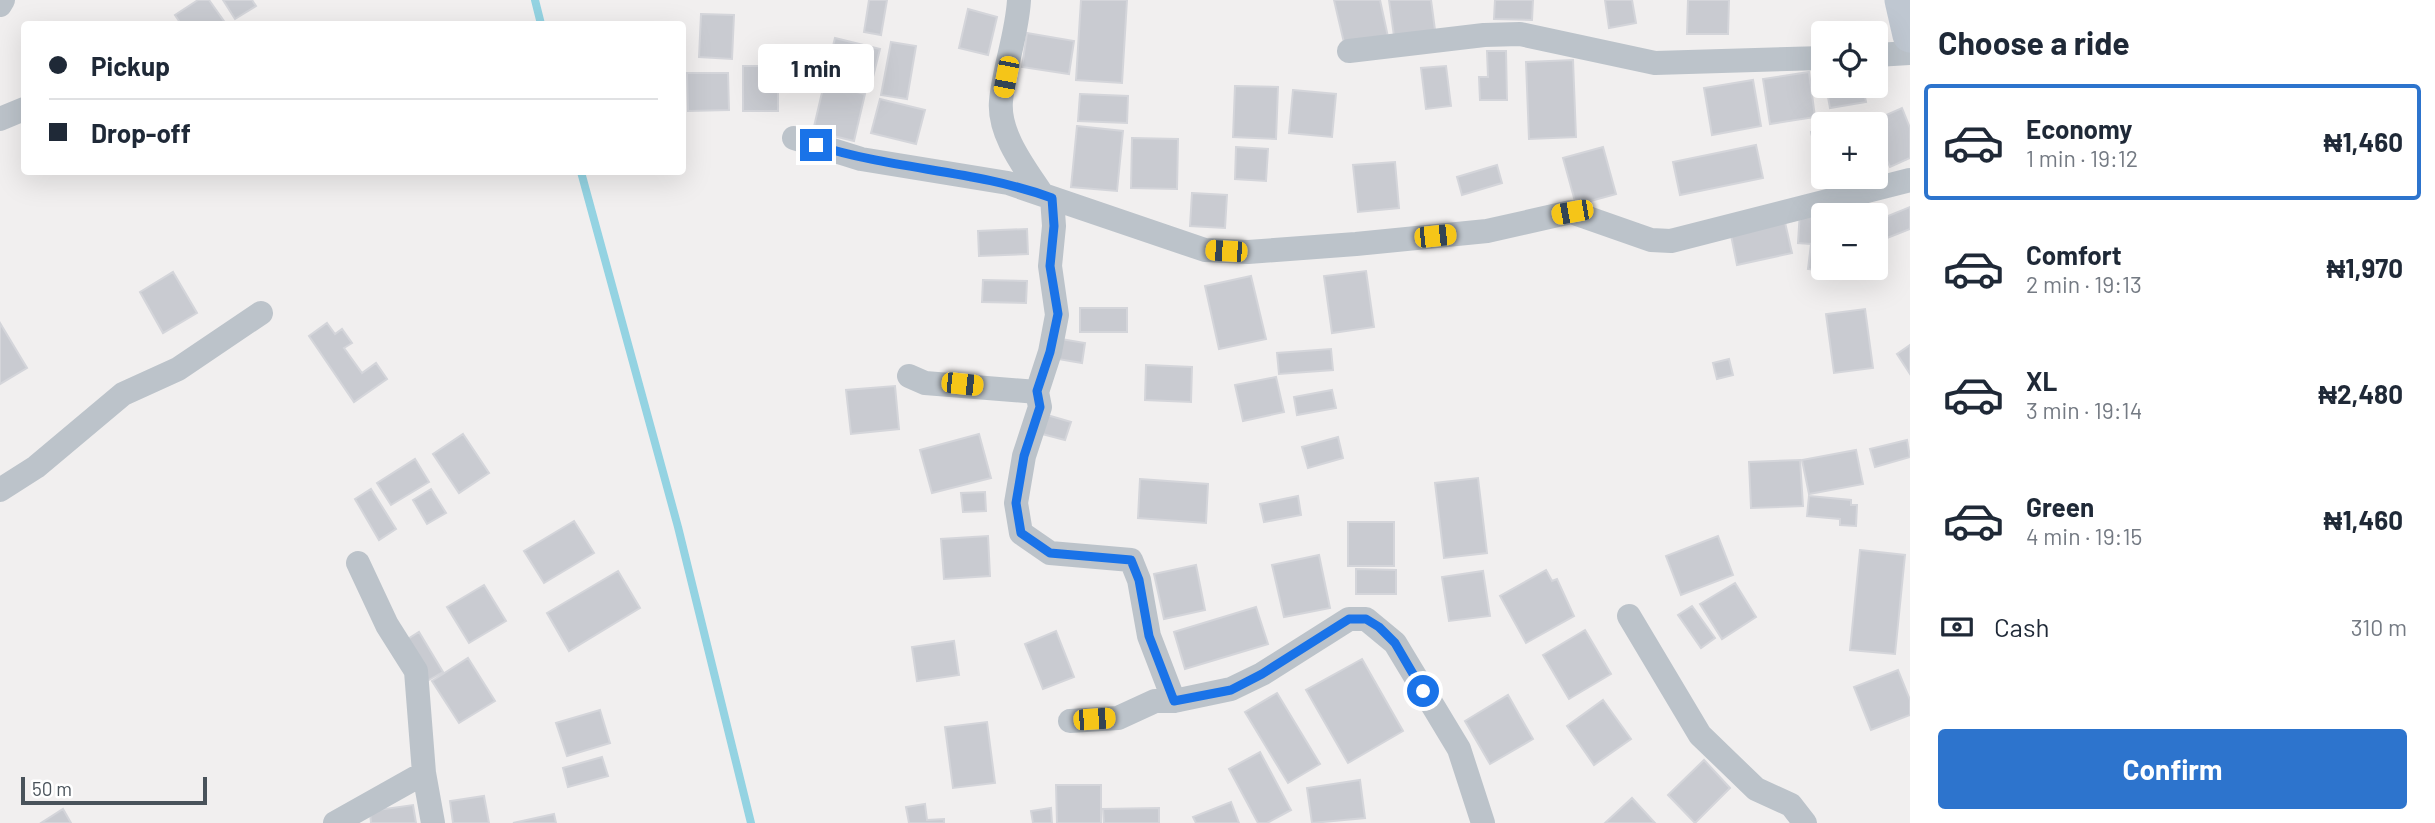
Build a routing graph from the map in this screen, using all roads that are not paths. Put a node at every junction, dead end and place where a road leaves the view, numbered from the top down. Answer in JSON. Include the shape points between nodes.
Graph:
{"nodes":[{"id":1,"x":3,"y":0,"type":"edge"},
{"id":2,"x":1019,"y":0,"type":"edge"},
{"id":3,"x":1902,"y":0,"type":"edge"},
{"id":4,"x":0,"y":5,"type":"edge"},
{"id":5,"x":1910,"y":35,"type":"edge"},
{"id":6,"x":1349,"y":51,"type":"dead end"},
{"id":7,"x":1910,"y":53,"type":"edge"},
{"id":8,"x":1888,"y":54,"type":"edge"},
{"id":9,"x":1811,"y":58,"type":"edge"},
{"id":10,"x":21,"y":109,"type":"edge"},
{"id":11,"x":0,"y":119,"type":"edge"},
{"id":12,"x":794,"y":138,"type":"dead end"},
{"id":13,"x":1910,"y":180,"type":"edge"},
{"id":14,"x":1047,"y":196,"type":"junction"},
{"id":15,"x":261,"y":313,"type":"dead end"},
{"id":16,"x":909,"y":376,"type":"dead end"},
{"id":17,"x":1037,"y":391,"type":"junction"},
{"id":18,"x":0,"y":490,"type":"edge"},
{"id":19,"x":358,"y":564,"type":"dead end"},
{"id":20,"x":1629,"y":616,"type":"dead end"},
{"id":21,"x":1174,"y":701,"type":"junction"},
{"id":22,"x":1070,"y":721,"type":"dead end"},
{"id":23,"x":424,"y":773,"type":"junction"},
{"id":24,"x":335,"y":823,"type":"edge"},
{"id":25,"x":433,"y":823,"type":"edge"},
{"id":26,"x":1483,"y":823,"type":"edge"},
{"id":27,"x":1805,"y":823,"type":"edge"}],
"edges":[{"from":1,"to":4,"type":"street"},
{"from":2,"to":14,"type":"street","via":[[1001,104],[1005,128],[1017,154]]},
{"from":3,"to":5,"type":"street"},
{"from":6,"to":9,"type":"street","via":[[1520,34],[1655,63]]},
{"from":7,"to":8,"type":"street"},
{"from":10,"to":11,"type":"street"},
{"from":12,"to":14,"type":"street","via":[[861,159],[1008,183]]},
{"from":13,"to":14,"type":"street","via":[[1671,241],[1651,240],[1572,212],[1488,230],[1248,252],[1205,250]]},
{"from":14,"to":17,"type":"street","via":[[1054,226],[1050,266],[1058,314]]},
{"from":15,"to":18,"type":"street","via":[[178,369],[123,394],[37,467]]},
{"from":16,"to":17,"type":"street","via":[[925,383]]},
{"from":17,"to":21,"type":"street","via":[[1040,407],[1024,456],[1016,503],[1021,533],[1050,553],[1131,560],[1149,636]]},
{"from":19,"to":23,"type":"street","via":[[387,625],[416,671]]},
{"from":20,"to":27,"type":"street","via":[[1700,735],[1756,789],[1791,805]]},
{"from":21,"to":22,"type":"street","via":[[1155,701],[1118,718]]},
{"from":21,"to":26,"type":"street","via":[[1231,690],[1349,619],[1366,619],[1395,643],[1459,749]]},
{"from":23,"to":24,"type":"street"},
{"from":23,"to":25,"type":"street"}]}
